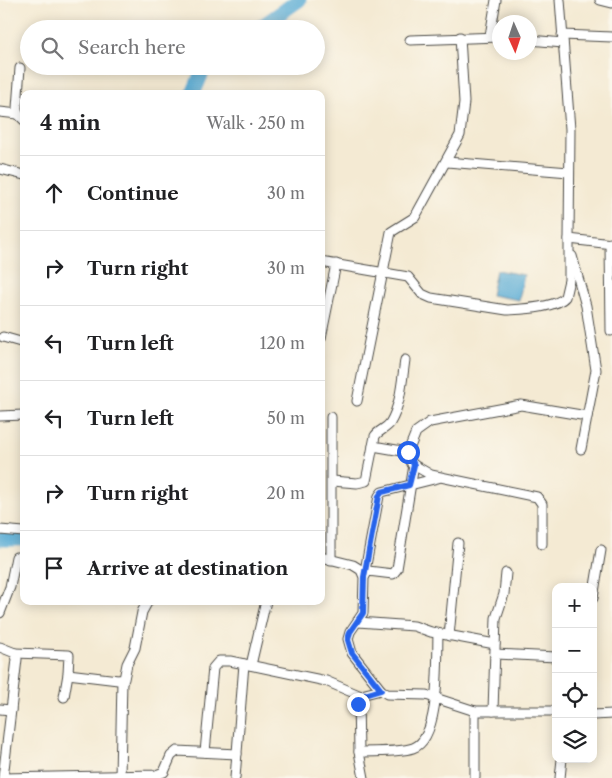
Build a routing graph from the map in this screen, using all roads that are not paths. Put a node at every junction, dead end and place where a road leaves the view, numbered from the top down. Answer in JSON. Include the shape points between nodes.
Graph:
{"nodes":[{"id":1,"x":496,"y":0,"type":"edge"},
{"id":2,"x":560,"y":0,"type":"edge"},
{"id":3,"x":600,"y":0,"type":"edge"},
{"id":4,"x":612,"y":3,"type":"edge"},
{"id":5,"x":496,"y":15,"type":"edge"},
{"id":6,"x":492,"y":36,"type":"edge"},
{"id":7,"x":460,"y":37,"type":"junction"},
{"id":8,"x":612,"y":37,"type":"edge"},
{"id":9,"x":563,"y":39,"type":"junction"},
{"id":10,"x":410,"y":40,"type":"dead end"},
{"id":11,"x":537,"y":40,"type":"edge"},
{"id":12,"x":20,"y":75,"type":"edge"},
{"id":13,"x":20,"y":90,"type":"edge"},
{"id":14,"x":0,"y":112,"type":"edge"},
{"id":15,"x":20,"y":117,"type":"edge"},
{"id":16,"x":447,"y":162,"type":"junction"},
{"id":17,"x":0,"y":169,"type":"edge"},
{"id":18,"x":569,"y":172,"type":"junction"},
{"id":19,"x":20,"y":174,"type":"edge"},
{"id":20,"x":568,"y":239,"type":"junction"},
{"id":21,"x":611,"y":243,"type":"edge"},
{"id":22,"x":569,"y":252,"type":"junction"},
{"id":23,"x":325,"y":263,"type":"edge"},
{"id":24,"x":336,"y":264,"type":"junction"},
{"id":25,"x":382,"y":272,"type":"junction"},
{"id":26,"x":325,"y":318,"type":"edge"},
{"id":27,"x":611,"y":331,"type":"edge"},
{"id":28,"x":3,"y":337,"type":"dead end"},
{"id":29,"x":20,"y":342,"type":"edge"},
{"id":30,"x":405,"y":360,"type":"dead end"},
{"id":31,"x":357,"y":401,"type":"dead end"},
{"id":32,"x":20,"y":415,"type":"edge"},
{"id":33,"x":0,"y":416,"type":"edge"},
{"id":34,"x":587,"y":416,"type":"junction"},
{"id":35,"x":331,"y":417,"type":"dead end"},
{"id":36,"x":373,"y":446,"type":"junction"},
{"id":37,"x":581,"y":450,"type":"dead end"},
{"id":38,"x":408,"y":452,"type":"junction"},
{"id":39,"x":414,"y":465,"type":"junction"},
{"id":40,"x":439,"y":478,"type":"junction"},
{"id":41,"x":332,"y":480,"type":"junction"},
{"id":42,"x":409,"y":485,"type":"junction"},
{"id":43,"x":0,"y":530,"type":"edge"},
{"id":44,"x":20,"y":532,"type":"edge"},
{"id":45,"x":458,"y":543,"type":"dead end"},
{"id":46,"x":542,"y":544,"type":"dead end"},
{"id":47,"x":600,"y":550,"type":"dead end"},
{"id":48,"x":16,"y":557,"type":"dead end"},
{"id":49,"x":325,"y":558,"type":"edge"},
{"id":50,"x":331,"y":560,"type":"junction"},
{"id":51,"x":506,"y":573,"type":"dead end"},
{"id":52,"x":364,"y":577,"type":"junction"},
{"id":53,"x":595,"y":583,"type":"edge"},
{"id":54,"x":3,"y":598,"type":"edge"},
{"id":55,"x":146,"y":605,"type":"edge"},
{"id":56,"x":265,"y":605,"type":"edge"},
{"id":57,"x":0,"y":613,"type":"edge"},
{"id":58,"x":358,"y":622,"type":"junction"},
{"id":59,"x":438,"y":634,"type":"junction"},
{"id":60,"x":449,"y":636,"type":"junction"},
{"id":61,"x":495,"y":644,"type":"junction"},
{"id":62,"x":0,"y":647,"type":"edge"},
{"id":63,"x":15,"y":653,"type":"junction"},
{"id":64,"x":495,"y":654,"type":"junction"},
{"id":65,"x":552,"y":657,"type":"edge"},
{"id":66,"x":248,"y":665,"type":"junction"},
{"id":67,"x":68,"y":674,"type":"junction"},
{"id":68,"x":122,"y":680,"type":"junction"},
{"id":69,"x":381,"y":690,"type":"junction"},
{"id":70,"x":64,"y":696,"type":"dead end"},
{"id":71,"x":361,"y":696,"type":"junction"},
{"id":72,"x":436,"y":698,"type":"junction"},
{"id":73,"x":0,"y":708,"type":"edge"},
{"id":74,"x":12,"y":710,"type":"junction"},
{"id":75,"x":475,"y":711,"type":"junction"},
{"id":76,"x":493,"y":711,"type":"junction"},
{"id":77,"x":552,"y":711,"type":"edge"},
{"id":78,"x":612,"y":714,"type":"edge"},
{"id":79,"x":597,"y":715,"type":"edge"},
{"id":80,"x":205,"y":752,"type":"junction"},
{"id":81,"x":359,"y":752,"type":"junction"},
{"id":82,"x":237,"y":754,"type":"junction"},
{"id":83,"x":562,"y":763,"type":"edge"},
{"id":84,"x":160,"y":774,"type":"junction"},
{"id":85,"x":120,"y":777,"type":"edge"},
{"id":86,"x":3,"y":778,"type":"edge"},
{"id":87,"x":172,"y":778,"type":"edge"},
{"id":88,"x":235,"y":778,"type":"edge"},
{"id":89,"x":364,"y":778,"type":"edge"},
{"id":90,"x":475,"y":778,"type":"edge"},
{"id":91,"x":560,"y":778,"type":"edge"}],
"edges":[{"from":1,"to":5,"type":"street"},
{"from":2,"to":9,"type":"street"},
{"from":3,"to":4,"type":"street"},
{"from":6,"to":7,"type":"street"},
{"from":7,"to":10,"type":"street"},
{"from":7,"to":16,"type":"street","via":[[462,123]]},
{"from":8,"to":9,"type":"street"},
{"from":9,"to":11,"type":"street"},
{"from":9,"to":18,"type":"street","via":[[570,129]]},
{"from":12,"to":13,"type":"street"},
{"from":14,"to":15,"type":"street"},
{"from":16,"to":18,"type":"street"},
{"from":16,"to":25,"type":"street","via":[[415,217],[391,232]]},
{"from":17,"to":19,"type":"street"},
{"from":18,"to":20,"type":"street"},
{"from":20,"to":21,"type":"street"},
{"from":20,"to":22,"type":"street"},
{"from":21,"to":27,"type":"street"},
{"from":22,"to":25,"type":"street","via":[[567,292],[554,306],[507,310],[431,298],[422,294],[408,277]]},
{"from":22,"to":34,"type":"street","via":[[574,259],[586,306],[596,370]]},
{"from":23,"to":24,"type":"street"},
{"from":24,"to":25,"type":"street"},
{"from":24,"to":26,"type":"street"},
{"from":25,"to":31,"type":"street"},
{"from":28,"to":29,"type":"street"},
{"from":30,"to":36,"type":"street","via":[[396,408],[388,426],[375,436]]},
{"from":32,"to":33,"type":"street"},
{"from":34,"to":37,"type":"street"},
{"from":34,"to":38,"type":"street","via":[[521,405],[430,422],[416,432]]},
{"from":35,"to":41,"type":"street"},
{"from":36,"to":38,"type":"street"},
{"from":36,"to":41,"type":"street","via":[[366,481]]},
{"from":38,"to":39,"type":"street"},
{"from":39,"to":40,"type":"street"},
{"from":39,"to":42,"type":"street"},
{"from":40,"to":42,"type":"street"},
{"from":40,"to":46,"type":"street","via":[[537,497],[542,504]]},
{"from":41,"to":50,"type":"street"},
{"from":42,"to":52,"type":"street","via":[[382,492],[379,496]]},
{"from":42,"to":52,"type":"street","via":[[397,569],[393,574],[368,571]]},
{"from":43,"to":44,"type":"street"},
{"from":45,"to":60,"type":"street"},
{"from":47,"to":53,"type":"street"},
{"from":48,"to":54,"type":"street"},
{"from":49,"to":50,"type":"street"},
{"from":50,"to":52,"type":"street","via":[[353,565],[361,570]]},
{"from":51,"to":61,"type":"street","via":[[504,594],[496,618]]},
{"from":52,"to":58,"type":"street","via":[[365,604]]},
{"from":54,"to":57,"type":"street"},
{"from":55,"to":68,"type":"street","via":[[134,654]]},
{"from":56,"to":66,"type":"street"},
{"from":58,"to":59,"type":"street","via":[[414,626]]},
{"from":58,"to":69,"type":"street","via":[[350,632],[349,647]]},
{"from":59,"to":60,"type":"street"},
{"from":59,"to":72,"type":"street"},
{"from":60,"to":61,"type":"street"},
{"from":61,"to":64,"type":"street"},
{"from":62,"to":63,"type":"street"},
{"from":63,"to":67,"type":"street","via":[[69,655]]},
{"from":63,"to":74,"type":"street","via":[[18,659]]},
{"from":64,"to":65,"type":"street"},
{"from":64,"to":76,"type":"street"},
{"from":66,"to":71,"type":"street","via":[[326,681]]},
{"from":66,"to":80,"type":"street","via":[[219,661],[212,668]]},
{"from":66,"to":82,"type":"street"},
{"from":67,"to":68,"type":"street"},
{"from":67,"to":70,"type":"street"},
{"from":68,"to":85,"type":"street"},
{"from":69,"to":71,"type":"street"},
{"from":69,"to":72,"type":"street","via":[[387,694]]},
{"from":71,"to":81,"type":"street","via":[[358,704]]},
{"from":72,"to":75,"type":"street"},
{"from":72,"to":81,"type":"street","via":[[428,731],[419,745],[407,749]]},
{"from":73,"to":74,"type":"street"},
{"from":74,"to":86,"type":"street"},
{"from":75,"to":76,"type":"street"},
{"from":75,"to":90,"type":"street"},
{"from":76,"to":77,"type":"street"},
{"from":78,"to":79,"type":"street"},
{"from":80,"to":82,"type":"street"},
{"from":80,"to":84,"type":"street","via":[[174,753]]},
{"from":81,"to":89,"type":"street"},
{"from":82,"to":88,"type":"street"},
{"from":83,"to":91,"type":"street"},
{"from":84,"to":85,"type":"street"},
{"from":84,"to":87,"type":"street"},
{"from":85,"to":86,"type":"street"}]}
